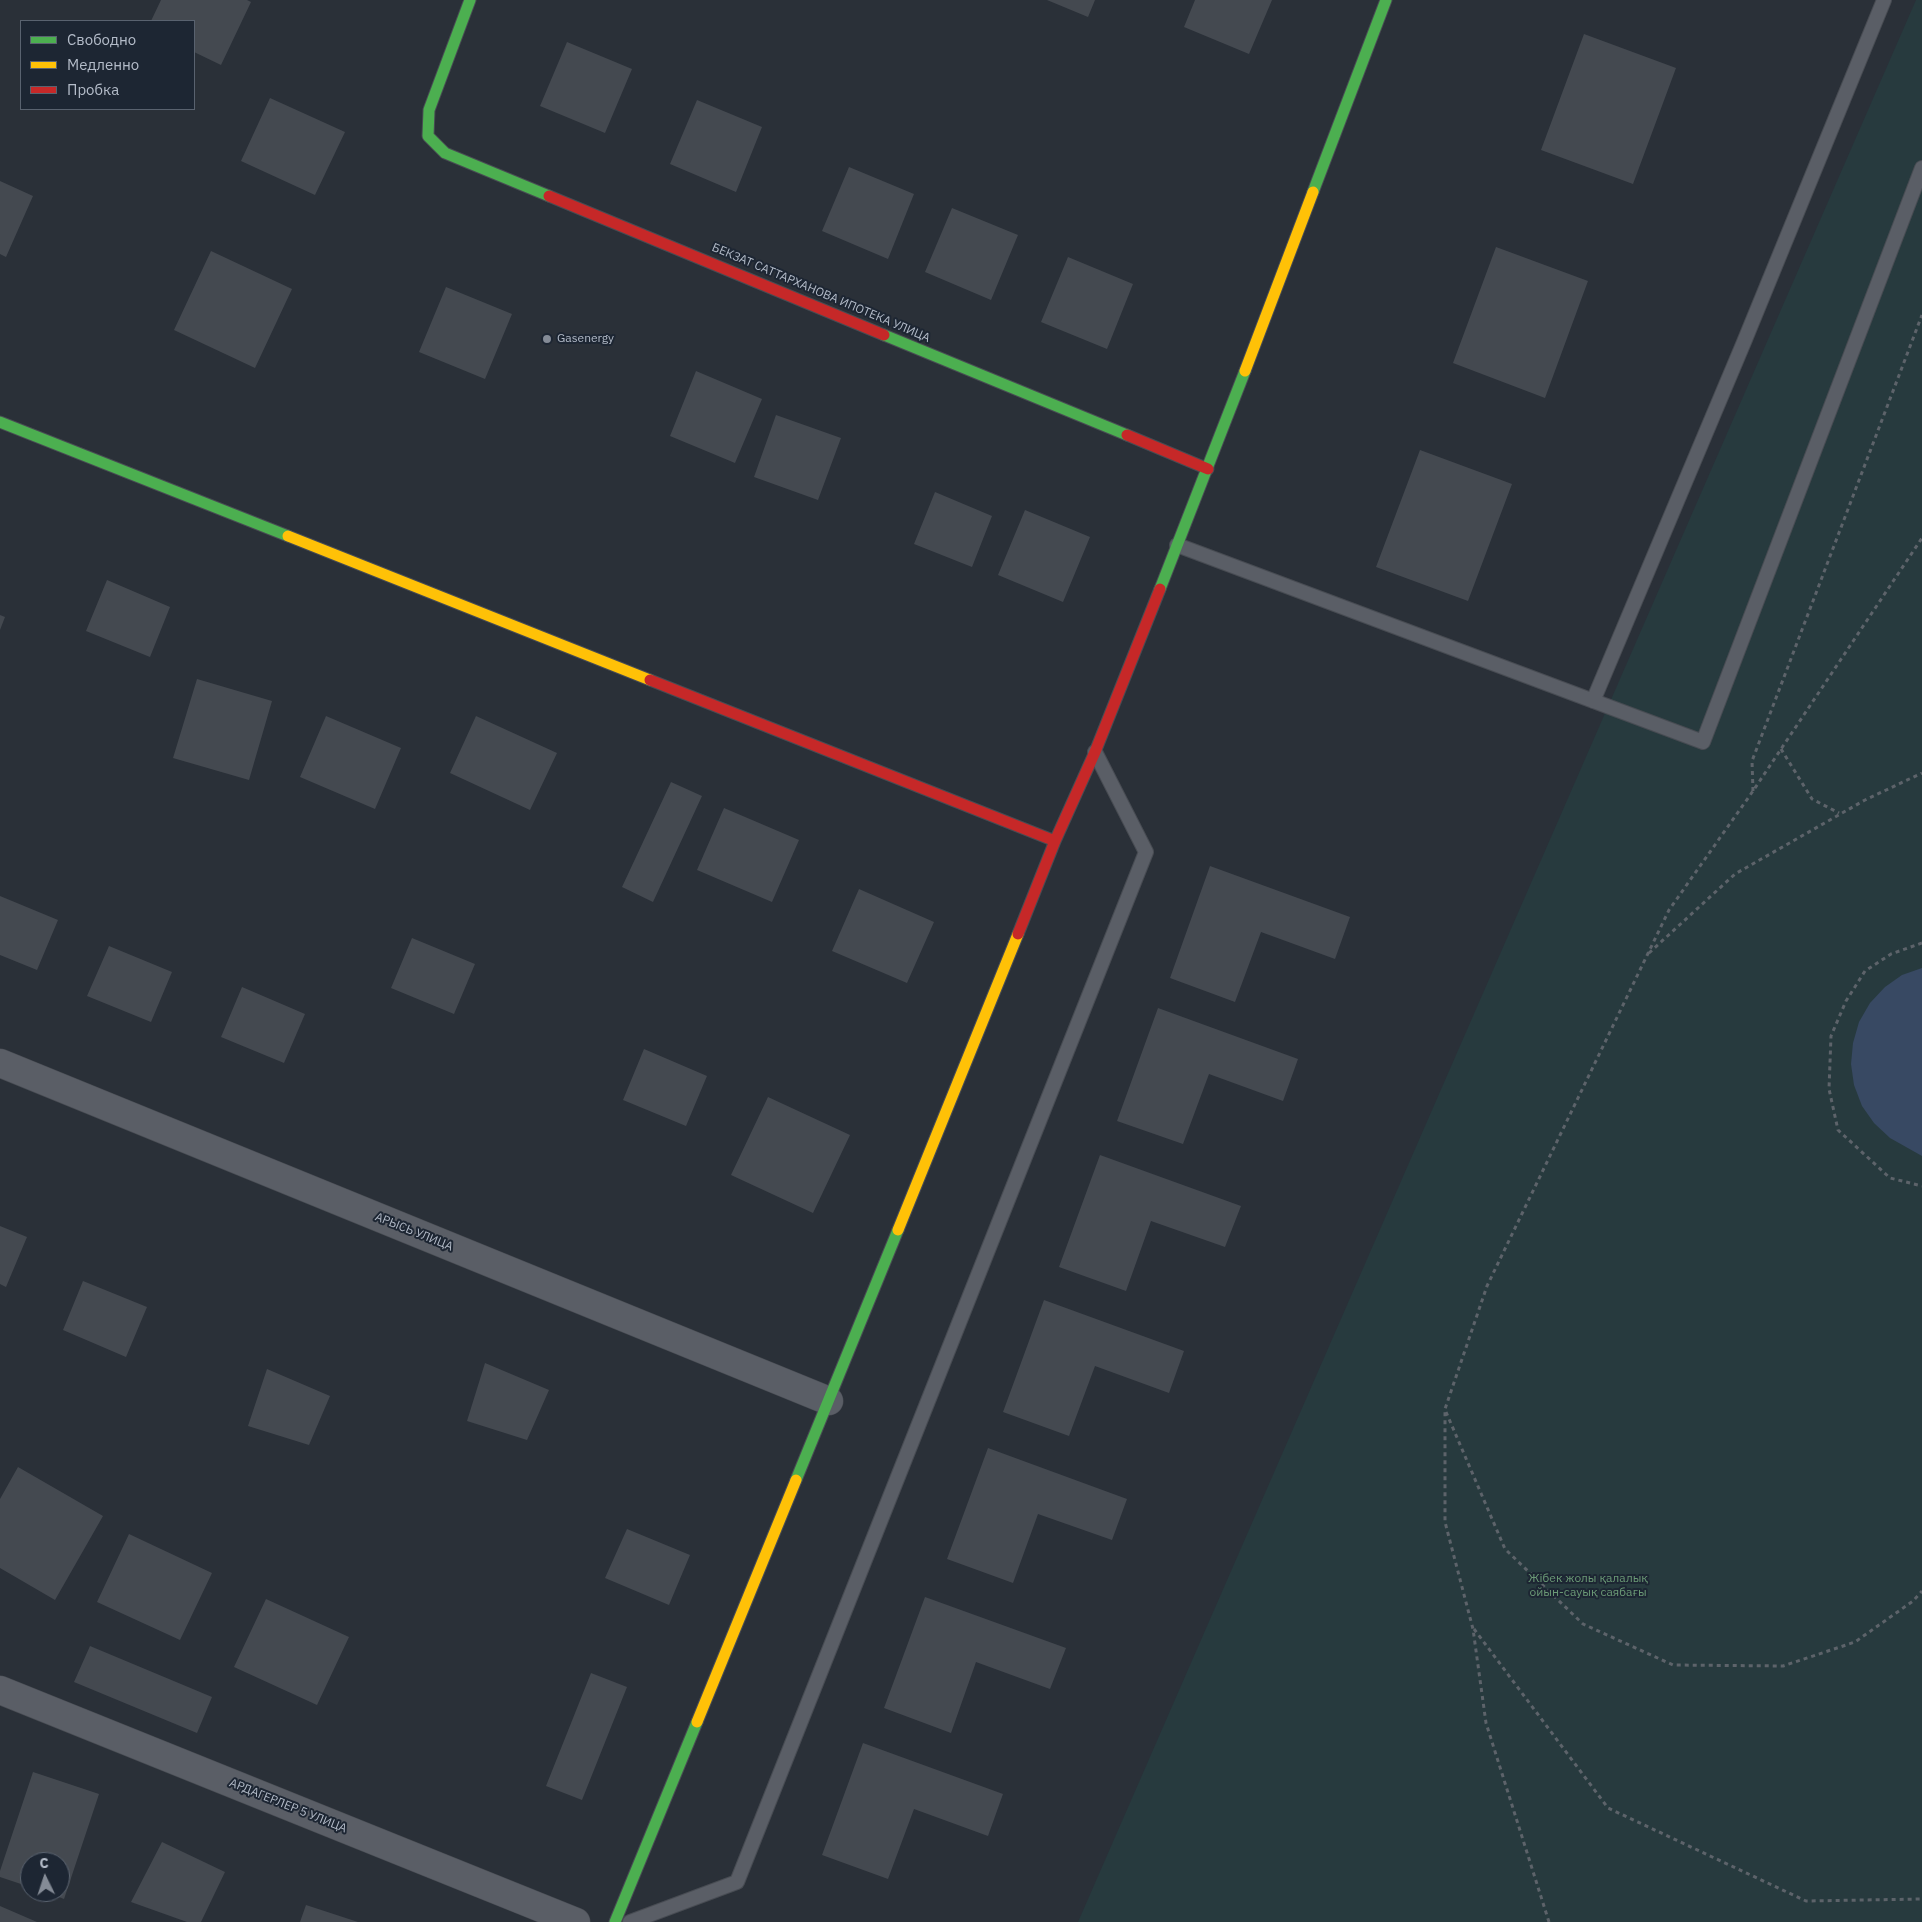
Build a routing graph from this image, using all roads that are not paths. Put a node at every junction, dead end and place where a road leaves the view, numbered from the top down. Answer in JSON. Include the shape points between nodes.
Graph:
{"nodes":[{"id":1,"x":470,"y":0,"type":"edge"},
{"id":2,"x":1386,"y":0,"type":"edge"},
{"id":3,"x":1884,"y":0,"type":"edge"},
{"id":4,"x":1922,"y":168,"type":"edge"},
{"id":5,"x":0,"y":422,"type":"edge"},
{"id":6,"x":1208,"y":469,"type":"junction"},
{"id":7,"x":1177,"y":545,"type":"junction"},
{"id":8,"x":1593,"y":701,"type":"junction"},
{"id":9,"x":1095,"y":752,"type":"junction"},
{"id":10,"x":1055,"y":841,"type":"junction"},
{"id":11,"x":0,"y":1063,"type":"edge"},
{"id":12,"x":829,"y":1401,"type":"junction"},
{"id":13,"x":0,"y":1690,"type":"edge"},
{"id":14,"x":576,"y":1922,"type":"edge"},
{"id":15,"x":615,"y":1922,"type":"edge"},
{"id":16,"x":630,"y":1922,"type":"edge"}],
"edges":[{"from":1,"to":6,"type":"street","name":"БЕКЗАТ САТТАРХАНОВА ИПОТЕКА УЛИЦА","via":[[429,110],[428,136],[445,153]]},
{"from":2,"to":6,"type":"street"},
{"from":3,"to":8,"type":"lane"},
{"from":4,"to":8,"type":"lane","via":[[1703,742]]},
{"from":5,"to":10,"type":"street"},
{"from":6,"to":7,"type":"street"},
{"from":7,"to":8,"type":"lane"},
{"from":7,"to":9,"type":"street"},
{"from":9,"to":10,"type":"street"},
{"from":9,"to":16,"type":"lane","via":[[1146,852],[737,1882]]},
{"from":10,"to":12,"type":"street"},
{"from":11,"to":12,"type":"street","name":"АРЫСЬ УЛИЦА"},
{"from":12,"to":15,"type":"street"},
{"from":13,"to":14,"type":"street","name":"АРДАГЕРЛЕР 5 УЛИЦА"}]}
